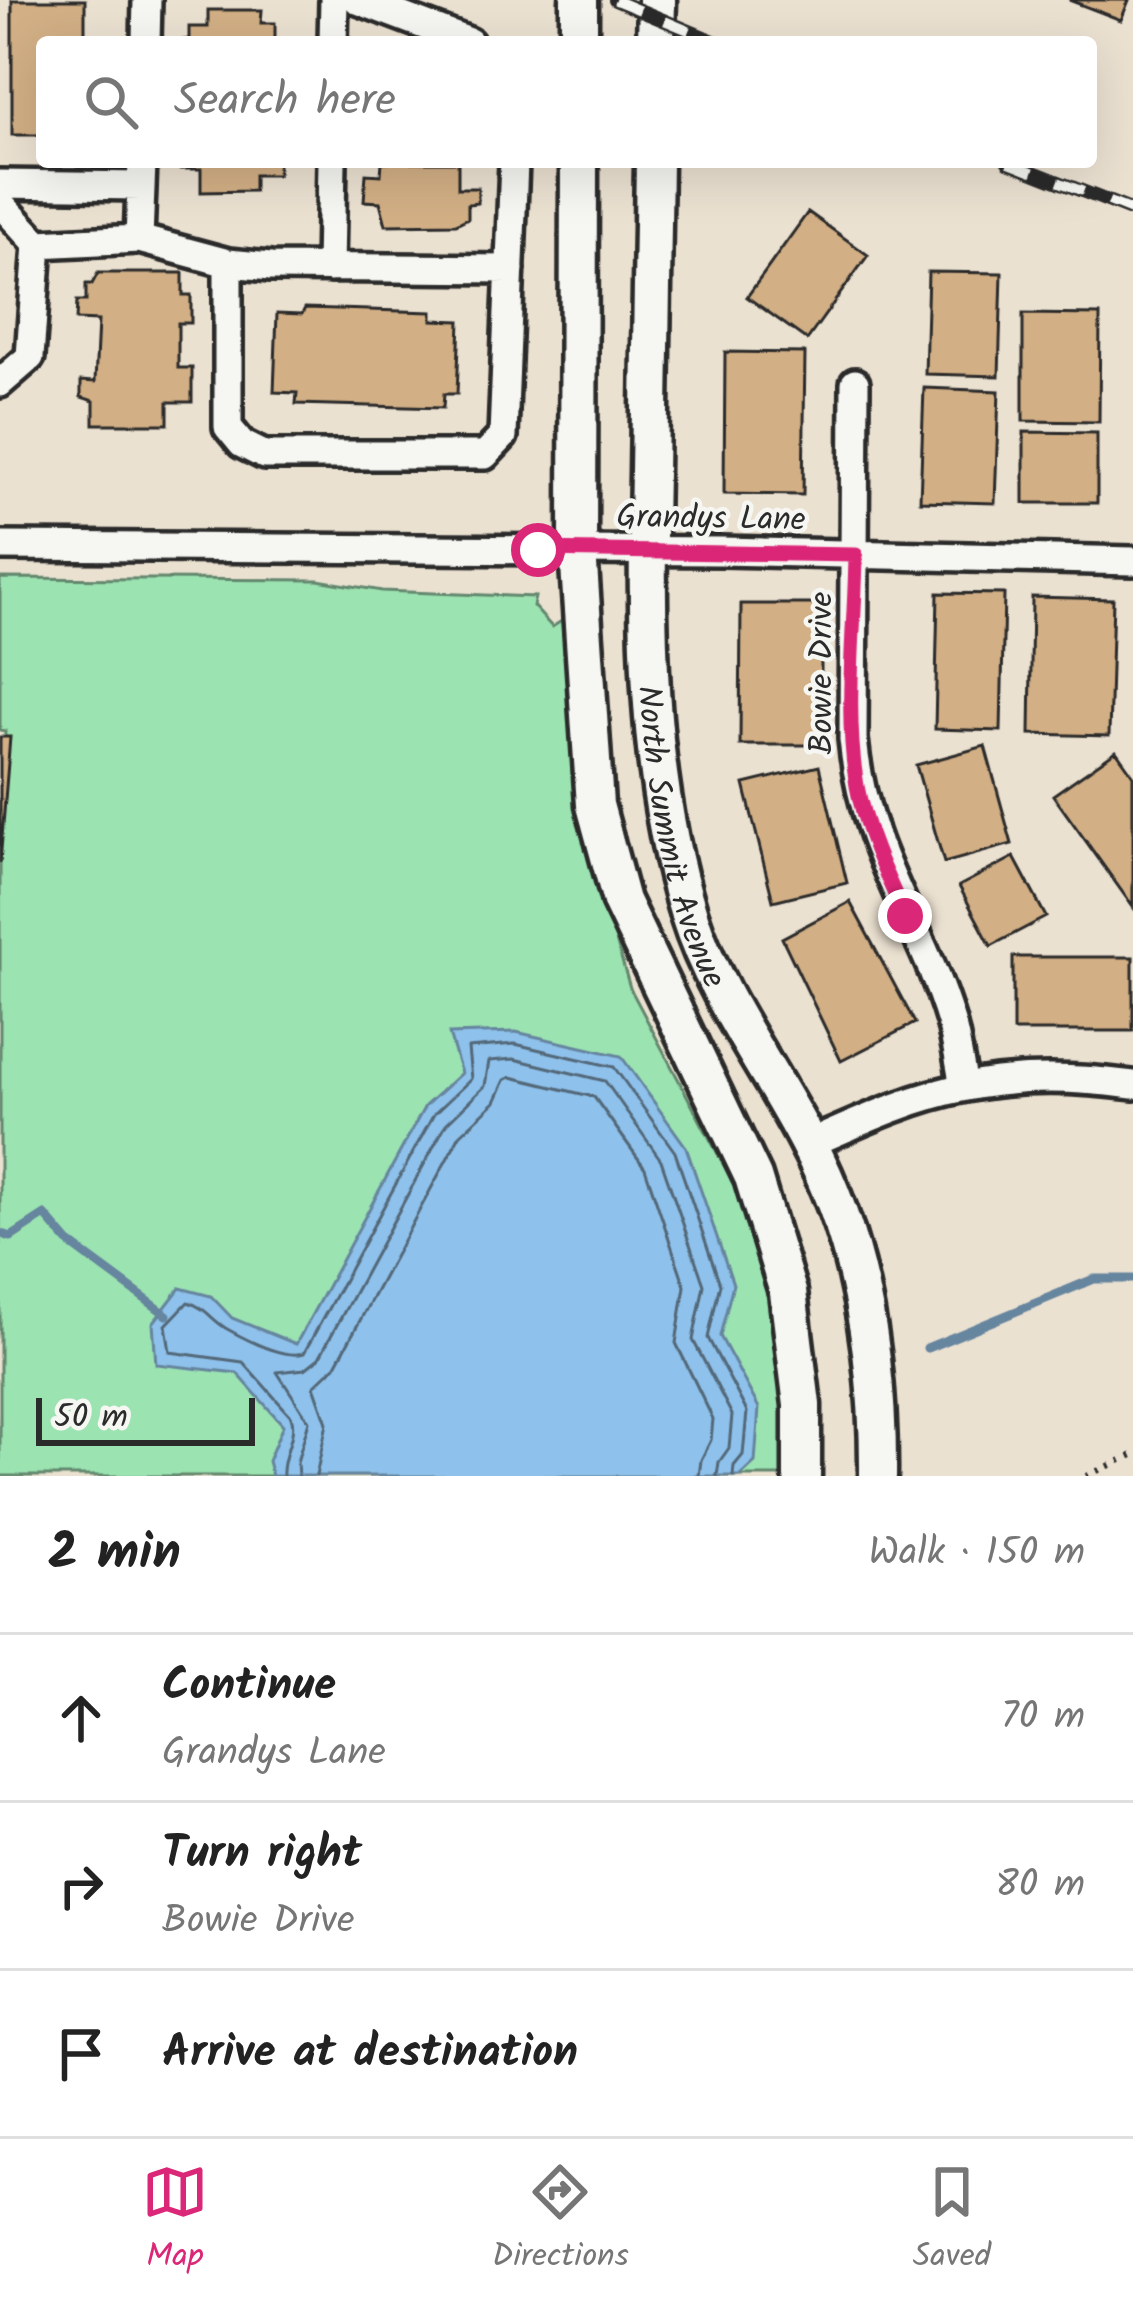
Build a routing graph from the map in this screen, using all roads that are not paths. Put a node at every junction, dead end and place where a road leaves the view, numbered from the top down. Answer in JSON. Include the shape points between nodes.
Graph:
{"nodes":[{"id":1,"x":147,"y":0,"type":"edge"},
{"id":2,"x":334,"y":0,"type":"edge"},
{"id":3,"x":358,"y":0,"type":"edge"},
{"id":4,"x":579,"y":0,"type":"edge"},
{"id":5,"x":656,"y":0,"type":"edge"},
{"id":6,"x":146,"y":36,"type":"edge"},
{"id":7,"x":333,"y":36,"type":"edge"},
{"id":8,"x":453,"y":36,"type":"edge"},
{"id":9,"x":579,"y":36,"type":"edge"},
{"id":10,"x":656,"y":36,"type":"edge"},
{"id":11,"x":332,"y":168,"type":"edge"},
{"id":12,"x":514,"y":168,"type":"edge"},
{"id":13,"x":579,"y":168,"type":"edge"},
{"id":14,"x":654,"y":168,"type":"edge"},
{"id":15,"x":141,"y":174,"type":"edge"},
{"id":16,"x":0,"y":184,"type":"edge"},
{"id":17,"x":0,"y":203,"type":"edge"},
{"id":18,"x":140,"y":239,"type":"junction"},
{"id":19,"x":38,"y":244,"type":"junction"},
{"id":20,"x":228,"y":262,"type":"junction"},
{"id":21,"x":330,"y":268,"type":"junction"},
{"id":22,"x":510,"y":269,"type":"junction"},
{"id":23,"x":0,"y":383,"type":"edge"},
{"id":24,"x":854,"y":383,"type":"dead end"},
{"id":25,"x":0,"y":546,"type":"edge"},
{"id":26,"x":578,"y":550,"type":"junction"},
{"id":27,"x":647,"y":551,"type":"junction"},
{"id":28,"x":856,"y":555,"type":"junction"},
{"id":29,"x":1133,"y":561,"type":"edge"},
{"id":30,"x":1133,"y":1085,"type":"edge"},
{"id":31,"x":964,"y":1087,"type":"junction"},
{"id":32,"x":809,"y":1144,"type":"junction"},
{"id":33,"x":753,"y":1178,"type":"junction"},
{"id":34,"x":802,"y":1476,"type":"edge"},
{"id":35,"x":878,"y":1476,"type":"edge"}],
"edges":[{"from":1,"to":6,"type":"street"},
{"from":2,"to":7,"type":"street"},
{"from":3,"to":8,"type":"street"},
{"from":4,"to":9,"type":"main road"},
{"from":5,"to":10,"type":"main road"},
{"from":11,"to":21,"type":"street"},
{"from":12,"to":22,"type":"street"},
{"from":13,"to":26,"type":"main road","name":"North Summit Avenue"},
{"from":14,"to":27,"type":"main road","name":"North Summit Avenue"},
{"from":15,"to":16,"type":"street"},
{"from":15,"to":18,"type":"street"},
{"from":17,"to":19,"type":"street"},
{"from":18,"to":19,"type":"street"},
{"from":18,"to":20,"type":"street"},
{"from":19,"to":23,"type":"street","via":[[30,357]]},
{"from":20,"to":21,"type":"street"},
{"from":20,"to":22,"type":"street","via":[[228,427],[264,455],[485,455],[503,436]]},
{"from":21,"to":22,"type":"street"},
{"from":24,"to":28,"type":"street","name":"Bowie Drive"},
{"from":25,"to":26,"type":"street","name":"Grandys Lane"},
{"from":26,"to":27,"type":"street","name":"Grandys Lane"},
{"from":26,"to":33,"type":"main road","name":"North Summit Avenue","via":[[595,806],[621,901]]},
{"from":27,"to":28,"type":"street","name":"Grandys Lane"},
{"from":27,"to":32,"type":"main road","name":"North Summit Avenue","via":[[655,747],[690,918]]},
{"from":28,"to":29,"type":"street","name":"Grandys Lane"},
{"from":28,"to":31,"type":"street","name":"Bowie Drive","via":[[857,788],[950,1021]]},
{"from":30,"to":31,"type":"street"},
{"from":31,"to":32,"type":"street"},
{"from":32,"to":33,"type":"main road"},
{"from":32,"to":35,"type":"main road","name":"North Summit Avenue","via":[[850,1238],[869,1342]]},
{"from":33,"to":34,"type":"main road","name":"North Summit Avenue","via":[[788,1292]]}]}
